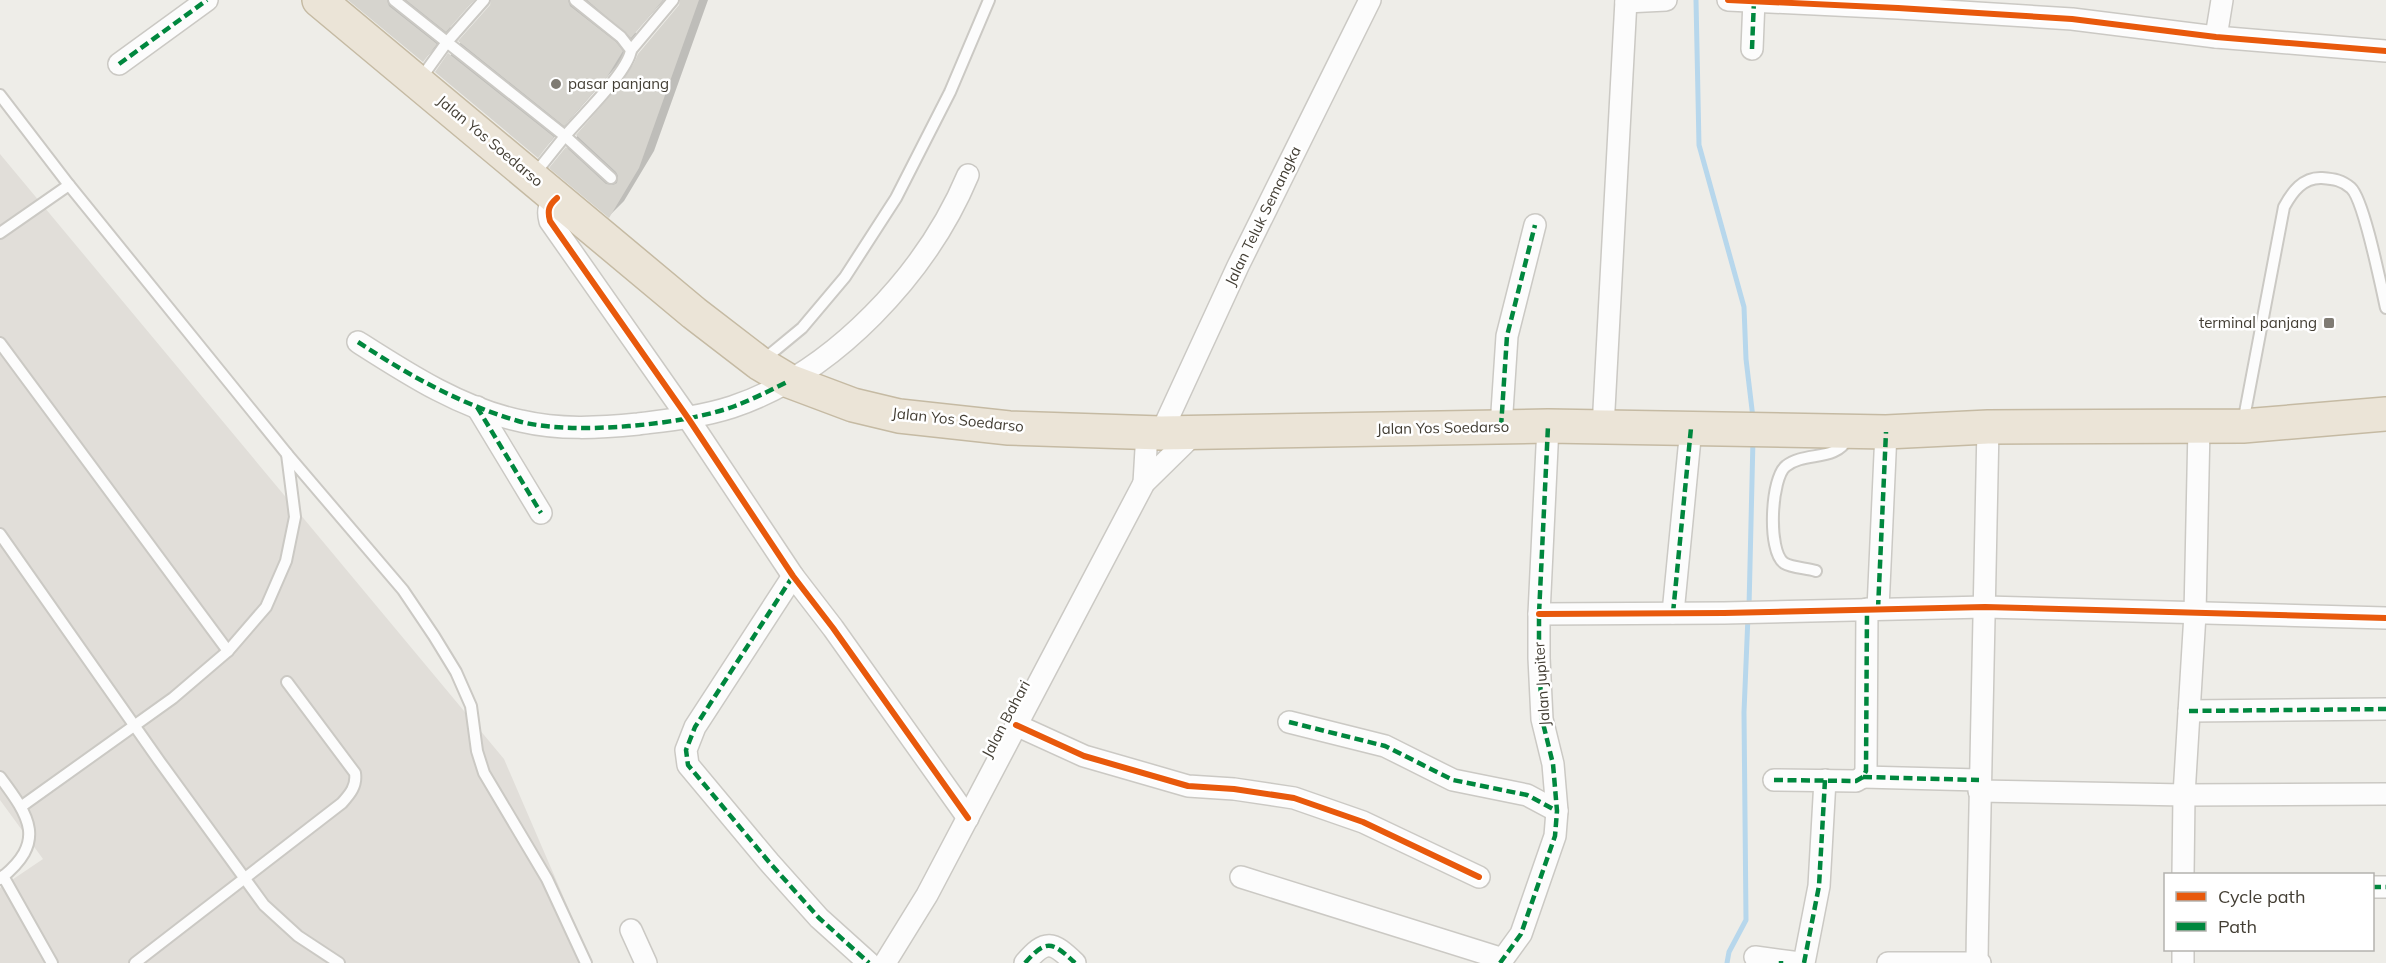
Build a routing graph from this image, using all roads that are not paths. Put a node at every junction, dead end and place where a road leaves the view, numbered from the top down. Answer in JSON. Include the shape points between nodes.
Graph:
{"nodes":[{"id":1,"x":207,"y":0,"type":"edge"},
{"id":2,"x":319,"y":0,"type":"edge"},
{"id":3,"x":394,"y":0,"type":"edge"},
{"id":4,"x":484,"y":0,"type":"edge"},
{"id":5,"x":575,"y":0,"type":"edge"},
{"id":6,"x":673,"y":0,"type":"edge"},
{"id":7,"x":989,"y":0,"type":"edge"},
{"id":8,"x":1370,"y":0,"type":"edge"},
{"id":9,"x":1665,"y":0,"type":"edge"},
{"id":10,"x":1728,"y":0,"type":"edge"},
{"id":11,"x":2222,"y":0,"type":"edge"},
{"id":12,"x":1626,"y":1,"type":"edge"},
{"id":13,"x":1754,"y":1,"type":"edge"},
{"id":14,"x":1898,"y":4,"type":"edge"},
{"id":15,"x":2216,"y":37,"type":"junction"},
{"id":16,"x":447,"y":42,"type":"junction"},
{"id":17,"x":1752,"y":49,"type":"dead end"},
{"id":18,"x":631,"y":50,"type":"junction"},
{"id":19,"x":2386,"y":51,"type":"edge"},
{"id":20,"x":119,"y":64,"type":"dead end"},
{"id":21,"x":419,"y":81,"type":"junction"},
{"id":22,"x":0,"y":95,"type":"edge"},
{"id":23,"x":565,"y":136,"type":"junction"},
{"id":24,"x":968,"y":175,"type":"dead end"},
{"id":25,"x":532,"y":177,"type":"junction"},
{"id":26,"x":611,"y":178,"type":"dead end"},
{"id":27,"x":69,"y":185,"type":"junction"},
{"id":28,"x":557,"y":198,"type":"junction"},
{"id":29,"x":1535,"y":225,"type":"dead end"},
{"id":30,"x":0,"y":233,"type":"edge"},
{"id":31,"x":2386,"y":308,"type":"edge"},
{"id":32,"x":358,"y":342,"type":"dead end"},
{"id":33,"x":0,"y":343,"type":"edge"},
{"id":34,"x":759,"y":363,"type":"junction"},
{"id":35,"x":789,"y":381,"type":"junction"},
{"id":36,"x":477,"y":407,"type":"junction"},
{"id":37,"x":2386,"y":414,"type":"edge"},
{"id":38,"x":688,"y":418,"type":"junction"},
{"id":39,"x":1548,"y":426,"type":"junction"},
{"id":40,"x":2243,"y":426,"type":"junction"},
{"id":41,"x":1501,"y":427,"type":"junction"},
{"id":42,"x":1988,"y":427,"type":"junction"},
{"id":43,"x":2199,"y":427,"type":"junction"},
{"id":44,"x":1603,"y":428,"type":"junction"},
{"id":45,"x":1691,"y":428,"type":"junction"},
{"id":46,"x":1154,"y":432,"type":"junction"},
{"id":47,"x":1196,"y":432,"type":"junction"},
{"id":48,"x":1851,"y":432,"type":"junction"},
{"id":49,"x":1886,"y":432,"type":"junction"},
{"id":50,"x":287,"y":454,"type":"junction"},
{"id":51,"x":1144,"y":483,"type":"junction"},
{"id":52,"x":541,"y":513,"type":"dead end"},
{"id":53,"x":0,"y":534,"type":"edge"},
{"id":54,"x":1816,"y":571,"type":"dead end"},
{"id":55,"x":793,"y":576,"type":"junction"},
{"id":56,"x":1985,"y":607,"type":"junction"},
{"id":57,"x":1872,"y":609,"type":"junction"},
{"id":58,"x":1673,"y":613,"type":"junction"},
{"id":59,"x":1539,"y":614,"type":"junction"},
{"id":60,"x":2195,"y":614,"type":"junction"},
{"id":61,"x":2386,"y":618,"type":"edge"},
{"id":62,"x":228,"y":651,"type":"junction"},
{"id":63,"x":287,"y":682,"type":"dead end"},
{"id":64,"x":2386,"y":709,"type":"edge"},
{"id":65,"x":2188,"y":711,"type":"junction"},
{"id":66,"x":1289,"y":722,"type":"dead end"},
{"id":67,"x":135,"y":724,"type":"junction"},
{"id":68,"x":1016,"y":726,"type":"junction"},
{"id":69,"x":0,"y":777,"type":"edge"},
{"id":70,"x":1863,"y":777,"type":"junction"},
{"id":71,"x":1774,"y":780,"type":"dead end"},
{"id":72,"x":1825,"y":780,"type":"junction"},
{"id":73,"x":1979,"y":785,"type":"junction"},
{"id":74,"x":2386,"y":794,"type":"edge"},
{"id":75,"x":2184,"y":795,"type":"junction"},
{"id":76,"x":22,"y":806,"type":"junction"},
{"id":77,"x":1557,"y":811,"type":"junction"},
{"id":78,"x":968,"y":818,"type":"junction"},
{"id":79,"x":2183,"y":873,"type":"edge"},
{"id":80,"x":1241,"y":877,"type":"dead end"},
{"id":81,"x":1479,"y":877,"type":"dead end"},
{"id":82,"x":2,"y":878,"type":"edge"},
{"id":83,"x":244,"y":879,"type":"junction"},
{"id":84,"x":631,"y":930,"type":"dead end"},
{"id":85,"x":1755,"y":957,"type":"dead end"},
{"id":86,"x":891,"y":961,"type":"edge"},
{"id":87,"x":1501,"y":961,"type":"edge"},
{"id":88,"x":1792,"y":962,"type":"edge"},
{"id":89,"x":52,"y":963,"type":"edge"},
{"id":90,"x":135,"y":963,"type":"edge"},
{"id":91,"x":339,"y":963,"type":"edge"},
{"id":92,"x":586,"y":963,"type":"edge"},
{"id":93,"x":646,"y":963,"type":"edge"},
{"id":94,"x":869,"y":963,"type":"edge"},
{"id":95,"x":1025,"y":963,"type":"edge"},
{"id":96,"x":1075,"y":963,"type":"edge"},
{"id":97,"x":1888,"y":963,"type":"edge"},
{"id":98,"x":1978,"y":963,"type":"edge"}],
"edges":[{"from":1,"to":20,"type":"street"},
{"from":2,"to":21,"type":"highway","name":"Jalan Yos Soedarso"},
{"from":3,"to":16,"type":"lane"},
{"from":4,"to":16,"type":"lane"},
{"from":5,"to":18,"type":"lane","via":[[621,37]]},
{"from":6,"to":18,"type":"lane"},
{"from":7,"to":34,"type":"lane","via":[[950,92],[896,198],[845,277],[802,328]]},
{"from":8,"to":46,"type":"street","name":"Jalan Teluk Semangka"},
{"from":9,"to":12,"type":"street"},
{"from":10,"to":13,"type":"street"},
{"from":11,"to":15,"type":"street"},
{"from":12,"to":44,"type":"street"},
{"from":13,"to":14,"type":"street"},
{"from":13,"to":17,"type":"street"},
{"from":14,"to":15,"type":"street"},
{"from":15,"to":19,"type":"street"},
{"from":16,"to":21,"type":"lane"},
{"from":16,"to":23,"type":"lane"},
{"from":18,"to":23,"type":"lane","via":[[621,71]]},
{"from":21,"to":25,"type":"highway","name":"Jalan Yos Soedarso"},
{"from":22,"to":27,"type":"lane"},
{"from":23,"to":25,"type":"lane"},
{"from":23,"to":26,"type":"lane"},
{"from":24,"to":35,"type":"street","via":[[956,205],[900,288],[824,357]]},
{"from":25,"to":28,"type":"highway","name":"Jalan Yos Soedarso"},
{"from":27,"to":30,"type":"lane"},
{"from":27,"to":50,"type":"lane"},
{"from":28,"to":34,"type":"highway","name":"Jalan Yos Soedarso"},
{"from":28,"to":38,"type":"street","via":[[550,204],[550,220]]},
{"from":29,"to":41,"type":"street","via":[[1507,336]]},
{"from":31,"to":40,"type":"lane","via":[[2354,190],[2340,180],[2315,178],[2293,190],[2284,207]]},
{"from":32,"to":36,"type":"street","via":[[405,373]]},
{"from":33,"to":62,"type":"lane"},
{"from":34,"to":35,"type":"highway","name":"Jalan Yos Soedarso"},
{"from":35,"to":38,"type":"street","via":[[734,406]]},
{"from":35,"to":46,"type":"highway","name":"Jalan Yos Soedarso","via":[[852,405],[899,416],[1009,428]]},
{"from":36,"to":38,"type":"street","via":[[519,421],[557,427],[614,427]]},
{"from":36,"to":52,"type":"street"},
{"from":37,"to":40,"type":"highway","name":"Jalan Yos Soedarso"},
{"from":38,"to":55,"type":"street"},
{"from":39,"to":41,"type":"highway","name":"Jalan Yos Soedarso"},
{"from":39,"to":44,"type":"highway","name":"Jalan Yos Soedarso"},
{"from":39,"to":59,"type":"street","name":"Jalan Jupiter"},
{"from":40,"to":43,"type":"highway","name":"Jalan Yos Soedarso"},
{"from":41,"to":47,"type":"highway","name":"Jalan Yos Soedarso"},
{"from":42,"to":43,"type":"highway","name":"Jalan Yos Soedarso"},
{"from":42,"to":49,"type":"highway","name":"Jalan Yos Soedarso"},
{"from":42,"to":56,"type":"street"},
{"from":43,"to":60,"type":"street"},
{"from":44,"to":45,"type":"highway","name":"Jalan Yos Soedarso"},
{"from":45,"to":48,"type":"highway","name":"Jalan Yos Soedarso"},
{"from":45,"to":58,"type":"street"},
{"from":46,"to":47,"type":"highway","name":"Jalan Yos Soedarso"},
{"from":46,"to":51,"type":"street","name":"Jalan Bahari"},
{"from":47,"to":51,"type":"street","name":"Jalan Bahari"},
{"from":48,"to":49,"type":"highway","name":"Jalan Yos Soedarso"},
{"from":48,"to":54,"type":"lane","via":[[1844,446],[1828,454],[1796,460],[1784,467],[1777,481],[1772,522],[1778,555],[1785,563]]},
{"from":49,"to":57,"type":"street"},
{"from":50,"to":62,"type":"lane","via":[[295,517],[286,561],[266,607]]},
{"from":50,"to":92,"type":"lane","via":[[403,590],[456,672],[471,706],[484,773],[547,879]]},
{"from":51,"to":68,"type":"street","name":"Jalan Bahari"},
{"from":53,"to":67,"type":"lane"},
{"from":55,"to":78,"type":"street"},
{"from":55,"to":94,"type":"street","via":[[695,727],[686,750],[688,765],[819,918]]},
{"from":56,"to":57,"type":"street"},
{"from":56,"to":60,"type":"street"},
{"from":56,"to":73,"type":"street"},
{"from":57,"to":58,"type":"street"},
{"from":57,"to":70,"type":"street"},
{"from":58,"to":59,"type":"street"},
{"from":59,"to":77,"type":"street","name":"Jalan Jupiter","via":[[1542,719],[1553,764]]},
{"from":60,"to":61,"type":"street"},
{"from":60,"to":65,"type":"street"},
{"from":62,"to":67,"type":"lane","via":[[173,698]]},
{"from":63,"to":83,"type":"lane","via":[[355,773],[356,781],[342,803]]},
{"from":64,"to":65,"type":"street"},
{"from":65,"to":75,"type":"street"},
{"from":66,"to":77,"type":"street","via":[[1385,746],[1453,780],[1527,795]]},
{"from":67,"to":76,"type":"lane"},
{"from":67,"to":83,"type":"lane"},
{"from":68,"to":78,"type":"street","name":"Jalan Bahari"},
{"from":68,"to":81,"type":"street","via":[[1084,756],[1188,786],[1294,798],[1364,822]]},
{"from":69,"to":76,"type":"lane"},
{"from":70,"to":72,"type":"street","via":[[1856,781]]},
{"from":70,"to":73,"type":"street"},
{"from":71,"to":72,"type":"street"},
{"from":72,"to":88,"type":"street","via":[[1819,886]]},
{"from":73,"to":75,"type":"street"},
{"from":73,"to":98,"type":"street"},
{"from":74,"to":75,"type":"street"},
{"from":75,"to":79,"type":"street"},
{"from":76,"to":82,"type":"lane","via":[[31,832],[23,854]]},
{"from":77,"to":87,"type":"street","name":"Jalan Jupiter","via":[[1555,836],[1536,896],[1521,934]]},
{"from":78,"to":86,"type":"street","name":"Jalan Bahari"},
{"from":80,"to":87,"type":"street"},
{"from":82,"to":89,"type":"lane"},
{"from":83,"to":90,"type":"lane"},
{"from":83,"to":91,"type":"lane","via":[[264,905],[298,936]]},
{"from":84,"to":93,"type":"street"},
{"from":85,"to":88,"type":"street"},
{"from":95,"to":96,"type":"street","via":[[1039,947],[1050,945]]},
{"from":97,"to":98,"type":"street"}]}
